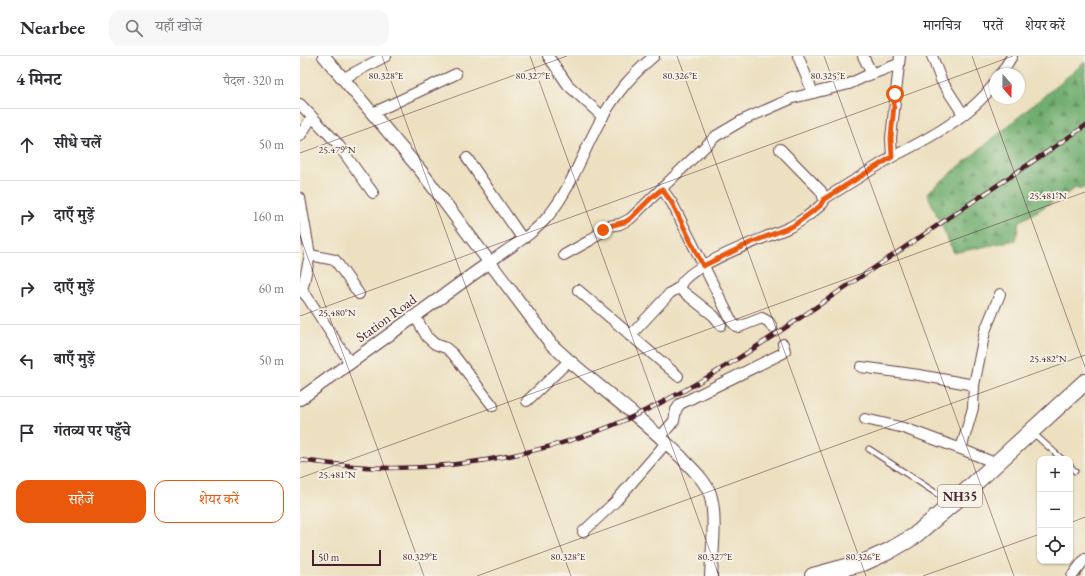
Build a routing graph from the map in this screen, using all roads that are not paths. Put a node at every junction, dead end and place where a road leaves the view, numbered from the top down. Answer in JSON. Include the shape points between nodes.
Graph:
{"nodes":[{"id":1,"x":324,"y":56,"type":"edge"},
{"id":2,"x":386,"y":56,"type":"edge"},
{"id":3,"x":548,"y":56,"type":"edge"},
{"id":4,"x":654,"y":56,"type":"edge"},
{"id":5,"x":798,"y":56,"type":"edge"},
{"id":6,"x":864,"y":56,"type":"edge"},
{"id":7,"x":932,"y":56,"type":"edge"},
{"id":8,"x":1012,"y":56,"type":"edge"},
{"id":9,"x":899,"y":60,"type":"edge"},
{"id":10,"x":1005,"y":68,"type":"edge"},
{"id":11,"x":456,"y":74,"type":"dead end"},
{"id":12,"x":872,"y":74,"type":"junction"},
{"id":13,"x":344,"y":78,"type":"junction"},
{"id":14,"x":989,"y":90,"type":"edge"},
{"id":15,"x":813,"y":93,"type":"junction"},
{"id":16,"x":300,"y":104,"type":"edge"},
{"id":17,"x":373,"y":113,"type":"junction"},
{"id":18,"x":963,"y":114,"type":"junction"},
{"id":19,"x":312,"y":117,"type":"junction"},
{"id":20,"x":602,"y":117,"type":"junction"},
{"id":21,"x":300,"y":136,"type":"edge"},
{"id":22,"x":780,"y":149,"type":"dead end"},
{"id":23,"x":892,"y":157,"type":"junction"},
{"id":24,"x":467,"y":158,"type":"dead end"},
{"id":25,"x":662,"y":189,"type":"junction"},
{"id":26,"x":374,"y":193,"type":"dead end"},
{"id":27,"x":824,"y":199,"type":"junction"},
{"id":28,"x":300,"y":201,"type":"edge"},
{"id":29,"x":522,"y":238,"type":"junction"},
{"id":30,"x":310,"y":255,"type":"junction"},
{"id":31,"x":564,"y":255,"type":"dead end"},
{"id":32,"x":490,"y":262,"type":"junction"},
{"id":33,"x":703,"y":266,"type":"junction"},
{"id":34,"x":680,"y":287,"type":"junction"},
{"id":35,"x":301,"y":290,"type":"edge"},
{"id":36,"x":578,"y":290,"type":"dead end"},
{"id":37,"x":359,"y":294,"type":"dead end"},
{"id":38,"x":1000,"y":294,"type":"dead end"},
{"id":39,"x":414,"y":316,"type":"junction"},
{"id":40,"x":721,"y":325,"type":"dead end"},
{"id":41,"x":772,"y":327,"type":"tunnel mouth"},
{"id":42,"x":630,"y":336,"type":"junction"},
{"id":43,"x":783,"y":344,"type":"dead end"},
{"id":44,"x":569,"y":361,"type":"junction"},
{"id":45,"x":350,"y":363,"type":"junction"},
{"id":46,"x":861,"y":367,"type":"dead end"},
{"id":47,"x":678,"y":376,"type":"dead end"},
{"id":48,"x":1085,"y":382,"type":"edge"},
{"id":49,"x":974,"y":385,"type":"junction"},
{"id":50,"x":300,"y":399,"type":"edge"},
{"id":51,"x":527,"y":401,"type":"dead end"},
{"id":52,"x":493,"y":406,"type":"dead end"},
{"id":53,"x":865,"y":419,"type":"dead end"},
{"id":54,"x":1031,"y":431,"type":"junction"},
{"id":55,"x":664,"y":440,"type":"junction"},
{"id":56,"x":869,"y":449,"type":"dead end"},
{"id":57,"x":961,"y":449,"type":"junction"},
{"id":58,"x":1059,"y":456,"type":"edge"},
{"id":59,"x":995,"y":463,"type":"junction"},
{"id":60,"x":952,"y":504,"type":"junction"},
{"id":61,"x":583,"y":532,"type":"dead end"},
{"id":62,"x":1085,"y":559,"type":"edge"},
{"id":63,"x":711,"y":576,"type":"edge"},
{"id":64,"x":815,"y":576,"type":"edge"},
{"id":65,"x":1072,"y":576,"type":"edge"}],
"edges":[{"from":1,"to":13,"type":"street"},
{"from":2,"to":13,"type":"street"},
{"from":3,"to":20,"type":"street","via":[[568,85]]},
{"from":4,"to":20,"type":"street","via":[[619,91]]},
{"from":5,"to":15,"type":"street"},
{"from":6,"to":12,"type":"street"},
{"from":7,"to":18,"type":"street","via":[[941,80]]},
{"from":8,"to":10,"type":"street"},
{"from":9,"to":12,"type":"street"},
{"from":9,"to":23,"type":"street","via":[[891,138]]},
{"from":11,"to":17,"type":"street"},
{"from":12,"to":15,"type":"street","via":[[849,84]]},
{"from":13,"to":17,"type":"street"},
{"from":14,"to":18,"type":"street"},
{"from":15,"to":25,"type":"street","via":[[774,106],[716,136]]},
{"from":16,"to":19,"type":"street"},
{"from":17,"to":32,"type":"street"},
{"from":18,"to":23,"type":"street"},
{"from":19,"to":21,"type":"street"},
{"from":19,"to":26,"type":"street","via":[[337,143]]},
{"from":20,"to":29,"type":"street","via":[[563,196],[549,215]]},
{"from":22,"to":27,"type":"street","via":[[824,194]]},
{"from":23,"to":27,"type":"street"},
{"from":24,"to":29,"type":"street"},
{"from":25,"to":31,"type":"street","via":[[625,222],[609,226]]},
{"from":25,"to":33,"type":"street","via":[[672,203]]},
{"from":27,"to":33,"type":"street","via":[[820,206],[793,226]]},
{"from":28,"to":30,"type":"street"},
{"from":29,"to":32,"type":"street"},
{"from":30,"to":35,"type":"street"},
{"from":30,"to":37,"type":"street","via":[[335,260]]},
{"from":32,"to":39,"type":"street","name":"Station Road"},
{"from":32,"to":44,"type":"street","via":[[551,344]]},
{"from":33,"to":34,"type":"street","via":[[683,281]]},
{"from":33,"to":41,"type":"street","via":[[736,326],[762,318]]},
{"from":34,"to":40,"type":"street"},
{"from":34,"to":42,"type":"street","via":[[670,293]]},
{"from":35,"to":45,"type":"street"},
{"from":36,"to":42,"type":"street"},
{"from":38,"to":49,"type":"street","via":[[986,331]]},
{"from":39,"to":45,"type":"street","name":"Station Road"},
{"from":39,"to":52,"type":"street","via":[[427,337],[453,354]]},
{"from":42,"to":47,"type":"street"},
{"from":43,"to":55,"type":"street","via":[[783,353],[680,404]]},
{"from":44,"to":51,"type":"street"},
{"from":44,"to":55,"type":"street"},
{"from":45,"to":50,"type":"street","name":"Station Road"},
{"from":46,"to":49,"type":"street"},
{"from":48,"to":54,"type":"highway","number":"NH35"},
{"from":49,"to":57,"type":"street","via":[[973,408]]},
{"from":53,"to":57,"type":"street","via":[[904,428]]},
{"from":54,"to":58,"type":"lane"},
{"from":54,"to":59,"type":"highway","number":"NH35"},
{"from":55,"to":61,"type":"street","via":[[616,501]]},
{"from":55,"to":63,"type":"street","via":[[696,472],[710,494],[713,521]]},
{"from":56,"to":60,"type":"lane"},
{"from":57,"to":59,"type":"street"},
{"from":59,"to":60,"type":"highway","number":"NH35"},
{"from":60,"to":64,"type":"highway","number":"NH35","via":[[913,537],[889,551],[865,562]]},
{"from":62,"to":65,"type":"street"}]}
